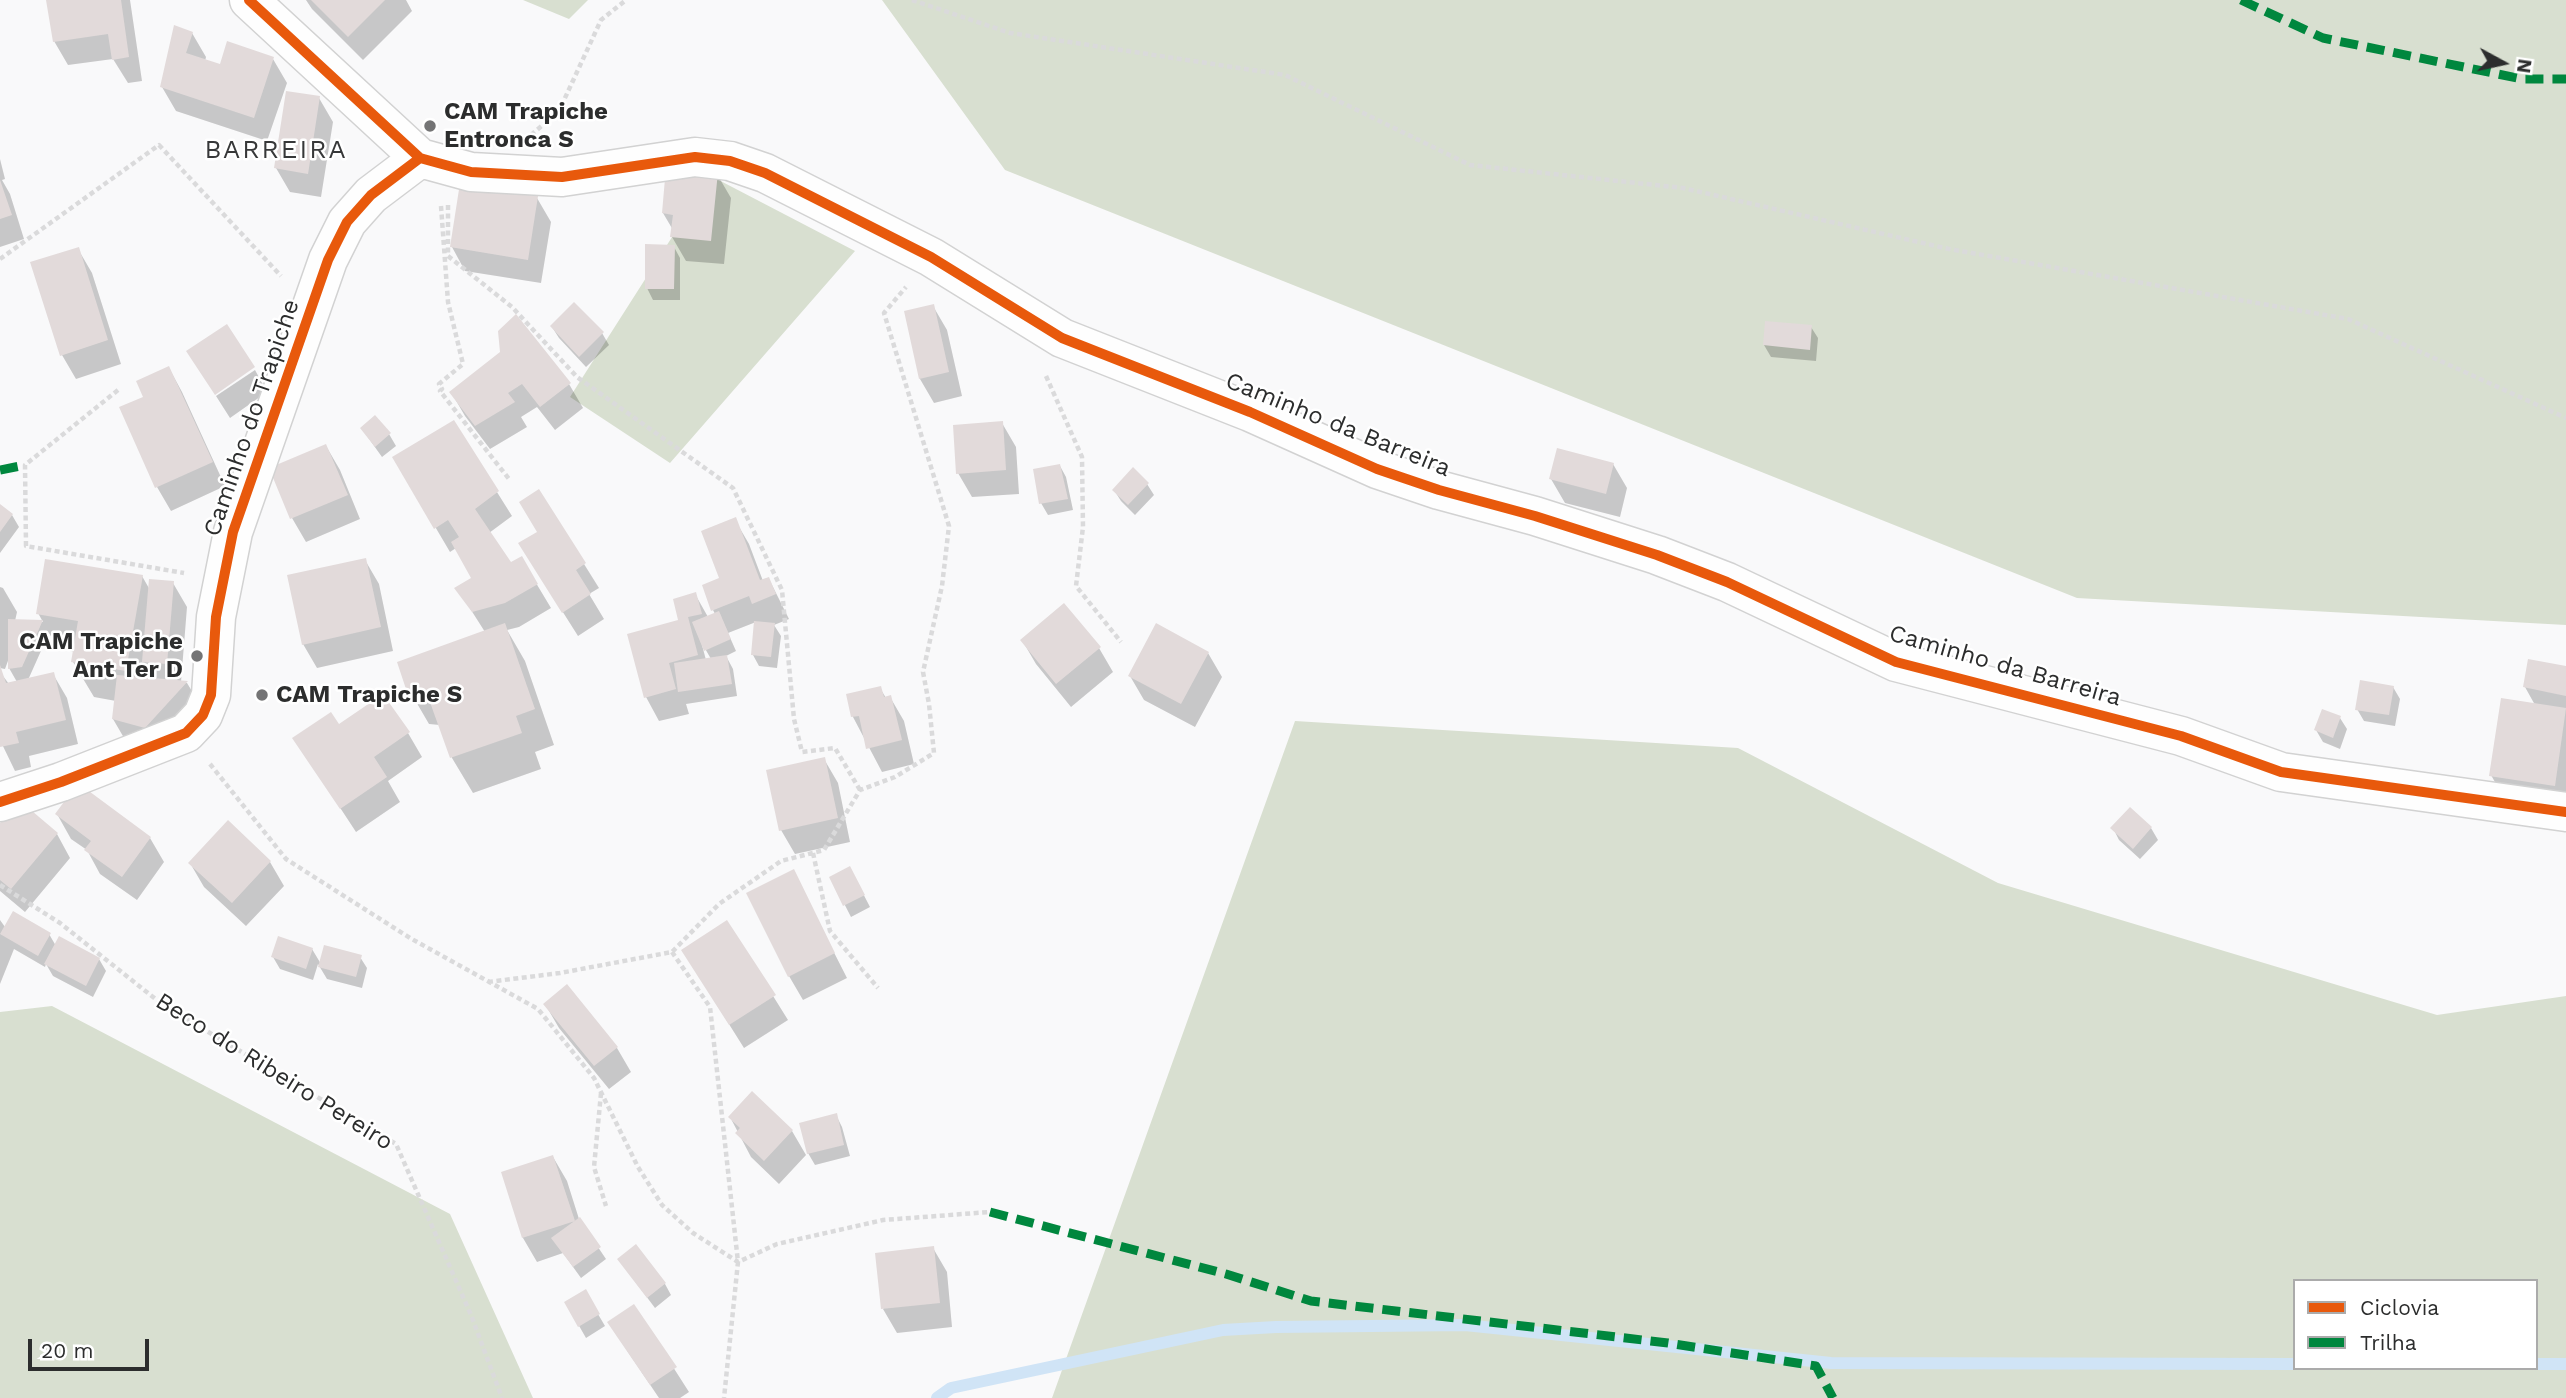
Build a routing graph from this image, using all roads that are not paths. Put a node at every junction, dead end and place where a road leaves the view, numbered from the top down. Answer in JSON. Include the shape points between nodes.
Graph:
{"nodes":[{"id":1,"x":249,"y":0,"type":"edge"},
{"id":2,"x":435,"y":162,"type":"junction"},
{"id":3,"x":0,"y":802,"type":"edge"},
{"id":4,"x":2566,"y":812,"type":"edge"}],
"edges":[{"from":1,"to":2,"type":"street"},
{"from":2,"to":3,"type":"street","name":"Caminho do Trapiche","via":[[371,195],[347,222],[328,260],[233,531],[216,617],[211,695],[203,715],[186,733]]},
{"from":2,"to":4,"type":"street","name":"Caminho da Barreira","via":[[471,172],[562,177],[695,157],[730,161],[765,173],[931,257],[1062,338],[1250,412],[1377,469],[1657,555],[1727,582],[1896,662],[2181,736],[2281,772]]}]}
